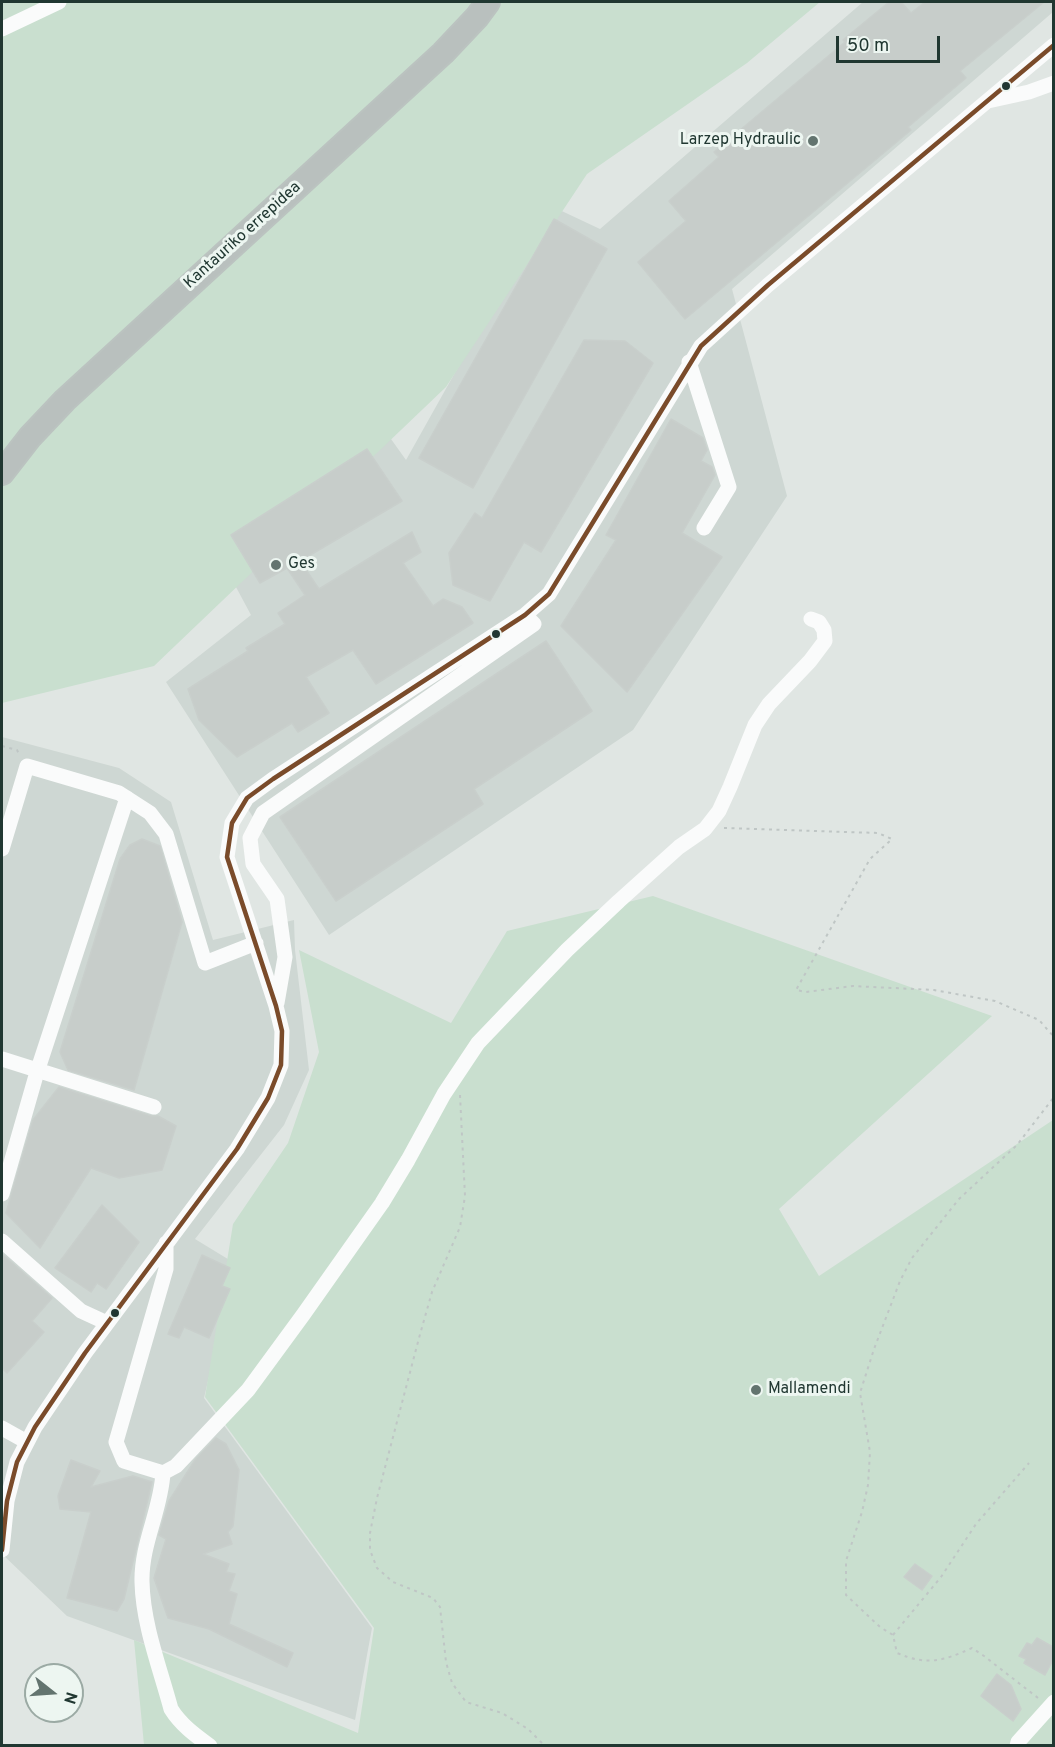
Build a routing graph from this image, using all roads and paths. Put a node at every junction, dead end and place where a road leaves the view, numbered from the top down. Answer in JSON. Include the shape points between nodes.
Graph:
{"nodes":[{"id":1,"x":59,"y":2,"type":"edge"},
{"id":2,"x":488,"y":2,"type":"edge"},
{"id":3,"x":2,"y":29,"type":"edge"},
{"id":4,"x":1053,"y":45,"type":"edge"},
{"id":5,"x":1053,"y":83,"type":"edge"},
{"id":6,"x":986,"y":102,"type":"junction"},
{"id":7,"x":689,"y":362,"type":"junction"},
{"id":8,"x":2,"y":473,"type":"edge"},
{"id":9,"x":704,"y":528,"type":"dead end"},
{"id":10,"x":525,"y":615,"type":"junction"},
{"id":11,"x":811,"y":619,"type":"dead end"},
{"id":12,"x":2,"y":746,"type":"edge"},
{"id":13,"x":27,"y":766,"type":"junction"},
{"id":14,"x":127,"y":798,"type":"junction"},
{"id":15,"x":705,"y":829,"type":"junction"},
{"id":16,"x":2,"y":849,"type":"edge"},
{"id":17,"x":256,"y":943,"type":"junction"},
{"id":18,"x":276,"y":1006,"type":"junction"},
{"id":19,"x":1053,"y":1037,"type":"edge"},
{"id":20,"x":2,"y":1059,"type":"edge"},
{"id":21,"x":459,"y":1071,"type":"junction"},
{"id":22,"x":37,"y":1072,"type":"junction"},
{"id":23,"x":1053,"y":1097,"type":"edge"},
{"id":24,"x":154,"y":1107,"type":"dead end"},
{"id":25,"x":2,"y":1194,"type":"edge"},
{"id":26,"x":2,"y":1240,"type":"edge"},
{"id":27,"x":166,"y":1243,"type":"junction"},
{"id":28,"x":107,"y":1323,"type":"junction"},
{"id":29,"x":2,"y":1428,"type":"edge"},
{"id":30,"x":27,"y":1442,"type":"junction"},
{"id":31,"x":1029,"y":1463,"type":"dead end"},
{"id":32,"x":163,"y":1473,"type":"junction"},
{"id":33,"x":2,"y":1550,"type":"edge"},
{"id":34,"x":893,"y":1635,"type":"junction"},
{"id":35,"x":1051,"y":1704,"type":"edge"},
{"id":36,"x":210,"y":1746,"type":"edge"},
{"id":37,"x":545,"y":1746,"type":"edge"},
{"id":38,"x":1017,"y":1746,"type":"edge"}],
"edges":[{"from":1,"to":3,"type":"street"},
{"from":2,"to":8,"type":"highway","name":"Kantauriko errepidea","via":[[443,53],[81,385],[30,437]]},
{"from":4,"to":6,"type":"street"},
{"from":5,"to":6,"type":"street"},
{"from":6,"to":7,"type":"street","via":[[768,285],[700,346]]},
{"from":7,"to":9,"type":"street","via":[[729,487]]},
{"from":7,"to":10,"type":"street","via":[[549,594]]},
{"from":10,"to":17,"type":"street","via":[[247,798],[232,823],[227,857]]},
{"from":10,"to":18,"type":"street","via":[[534,624],[263,813],[250,838],[253,864],[278,899],[285,957]]},
{"from":11,"to":15,"type":"street","via":[[819,622],[825,641],[755,725],[719,811]]},
{"from":12,"to":13,"type":"path","via":[[17,750]]},
{"from":13,"to":14,"type":"street"},
{"from":13,"to":16,"type":"street"},
{"from":14,"to":17,"type":"street","via":[[150,813],[166,834],[205,963]]},
{"from":14,"to":22,"type":"street"},
{"from":15,"to":19,"type":"path","via":[[878,833],[892,839],[870,859],[795,990],[853,986],[944,992],[995,1001],[1039,1020]]},
{"from":15,"to":21,"type":"street","via":[[679,847],[567,950],[483,1037]]},
{"from":17,"to":18,"type":"street"},
{"from":18,"to":27,"type":"street","via":[[282,1031],[281,1065],[268,1098],[237,1149]]},
{"from":20,"to":22,"type":"street"},
{"from":21,"to":32,"type":"street","via":[[382,1203],[248,1390],[176,1466]]},
{"from":21,"to":37,"type":"path","via":[[465,1196],[460,1227],[432,1292],[418,1338],[377,1498],[370,1550],[377,1568],[393,1582],[433,1598],[440,1607],[446,1662],[452,1683],[466,1702],[502,1713],[528,1729]]},
{"from":22,"to":24,"type":"street"},
{"from":22,"to":25,"type":"street"},
{"from":23,"to":34,"type":"path","via":[[1017,1145],[959,1199],[912,1258],[860,1393],[870,1452],[868,1485],[846,1561],[846,1594]]},
{"from":26,"to":28,"type":"street","via":[[81,1311]]},
{"from":27,"to":28,"type":"street"},
{"from":27,"to":32,"type":"street","via":[[166,1269],[116,1442],[124,1461]]},
{"from":28,"to":30,"type":"street"},
{"from":29,"to":30,"type":"street"},
{"from":30,"to":33,"type":"street","via":[[16,1462]]},
{"from":31,"to":34,"type":"path","via":[[976,1524],[944,1573]]},
{"from":32,"to":36,"type":"street","via":[[142,1582],[148,1628],[171,1709],[187,1729]]},
{"from":34,"to":35,"type":"path","via":[[897,1653],[915,1660],[938,1661],[972,1648]]},
{"from":35,"to":38,"type":"street"}]}
